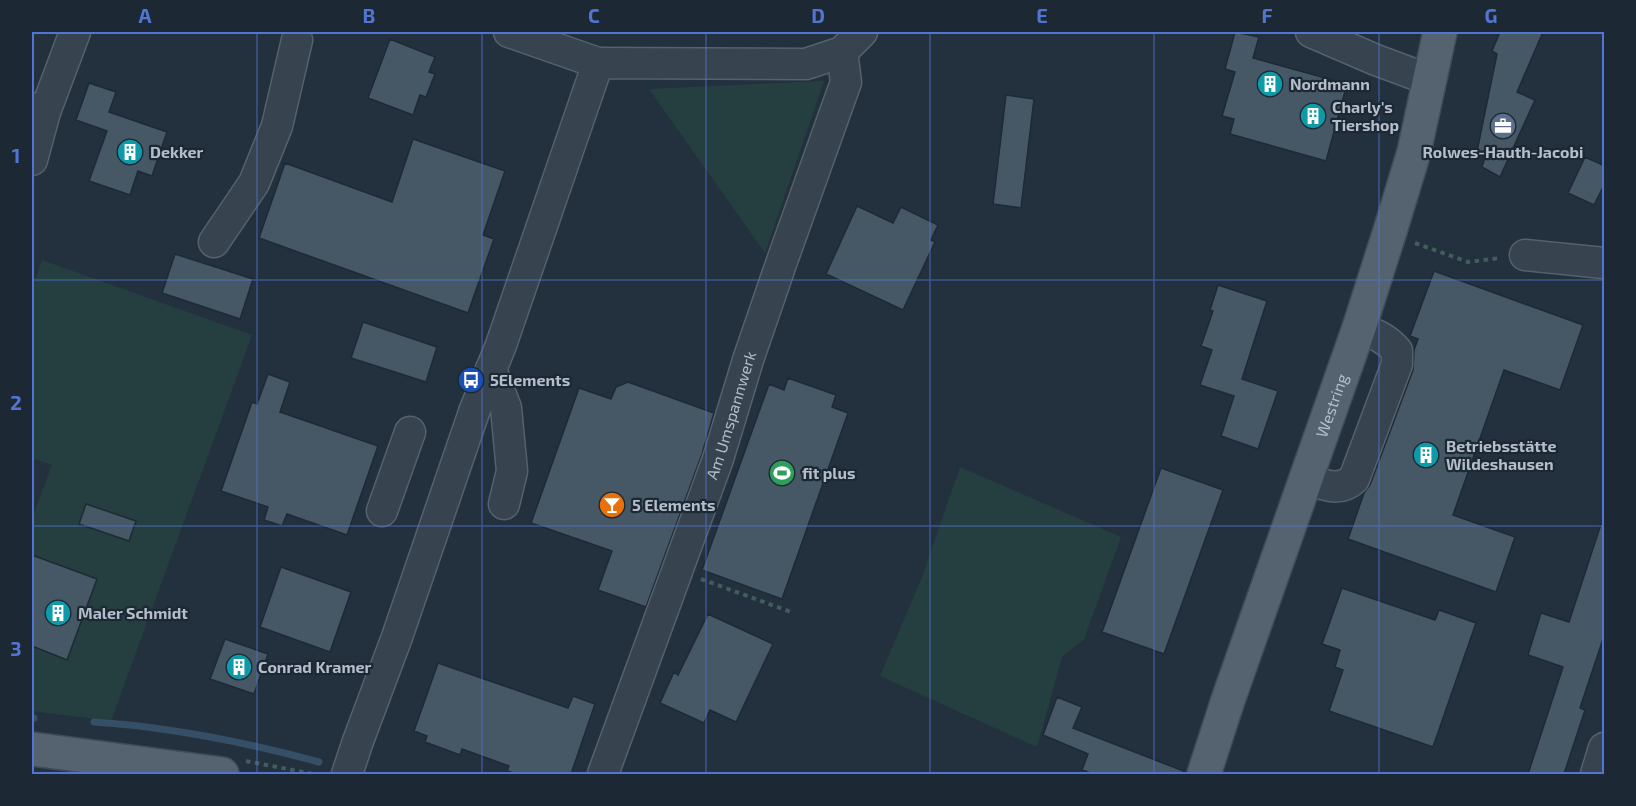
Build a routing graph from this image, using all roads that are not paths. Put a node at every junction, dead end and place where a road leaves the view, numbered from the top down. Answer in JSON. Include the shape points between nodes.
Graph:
{"nodes":[{"id":1,"x":75,"y":32,"type":"edge"},
{"id":2,"x":509,"y":32,"type":"edge"},
{"id":3,"x":1311,"y":32,"type":"edge"},
{"id":4,"x":1440,"y":32,"type":"edge"},
{"id":5,"x":297,"y":40,"type":"dead end"},
{"id":6,"x":852,"y":42,"type":"edge"},
{"id":7,"x":598,"y":63,"type":"junction"},
{"id":8,"x":1430,"y":80,"type":"junction"},
{"id":9,"x":38,"y":110,"type":"edge"},
{"id":10,"x":32,"y":160,"type":"edge"},
{"id":11,"x":214,"y":242,"type":"dead end"},
{"id":12,"x":1525,"y":255,"type":"road end"},
{"id":13,"x":1605,"y":262,"type":"edge"},
{"id":14,"x":1359,"y":328,"type":"junction"},
{"id":15,"x":491,"y":369,"type":"junction"},
{"id":16,"x":410,"y":432,"type":"dead end"},
{"id":17,"x":1306,"y":479,"type":"junction"},
{"id":18,"x":504,"y":504,"type":"dead end"},
{"id":19,"x":382,"y":511,"type":"dead end"},
{"id":20,"x":1605,"y":748,"type":"edge"},
{"id":21,"x":32,"y":749,"type":"edge"},
{"id":22,"x":222,"y":774,"type":"edge"},
{"id":23,"x":347,"y":774,"type":"edge"},
{"id":24,"x":603,"y":774,"type":"edge"},
{"id":25,"x":1204,"y":774,"type":"edge"},
{"id":26,"x":1596,"y":774,"type":"edge"}],
"edges":[{"from":1,"to":9,"type":"street"},
{"from":2,"to":7,"type":"street","name":"Am Umspannwerk"},
{"from":3,"to":8,"type":"street"},
{"from":4,"to":8,"type":"main road","name":"Westring"},
{"from":5,"to":11,"type":"street","via":[[278,126],[254,183]]},
{"from":6,"to":7,"type":"street","name":"Am Umspannwerk","via":[[806,64]]},
{"from":6,"to":24,"type":"street","name":"Am Umspannwerk","via":[[846,82],[748,360],[718,459]]},
{"from":7,"to":15,"type":"street"},
{"from":8,"to":14,"type":"main road","name":"Westring","via":[[1414,152]]},
{"from":9,"to":10,"type":"street"},
{"from":12,"to":13,"type":"street"},
{"from":14,"to":17,"type":"main road","name":"Westring"},
{"from":14,"to":17,"type":"street","via":[[1391,344],[1397,351],[1397,364],[1354,479],[1337,488]]},
{"from":15,"to":18,"type":"street","via":[[507,408],[512,471]]},
{"from":15,"to":23,"type":"street"},
{"from":16,"to":19,"type":"street"},
{"from":17,"to":25,"type":"main road","name":"Westring"},
{"from":20,"to":26,"type":"street"},
{"from":21,"to":22,"type":"main road"}]}
